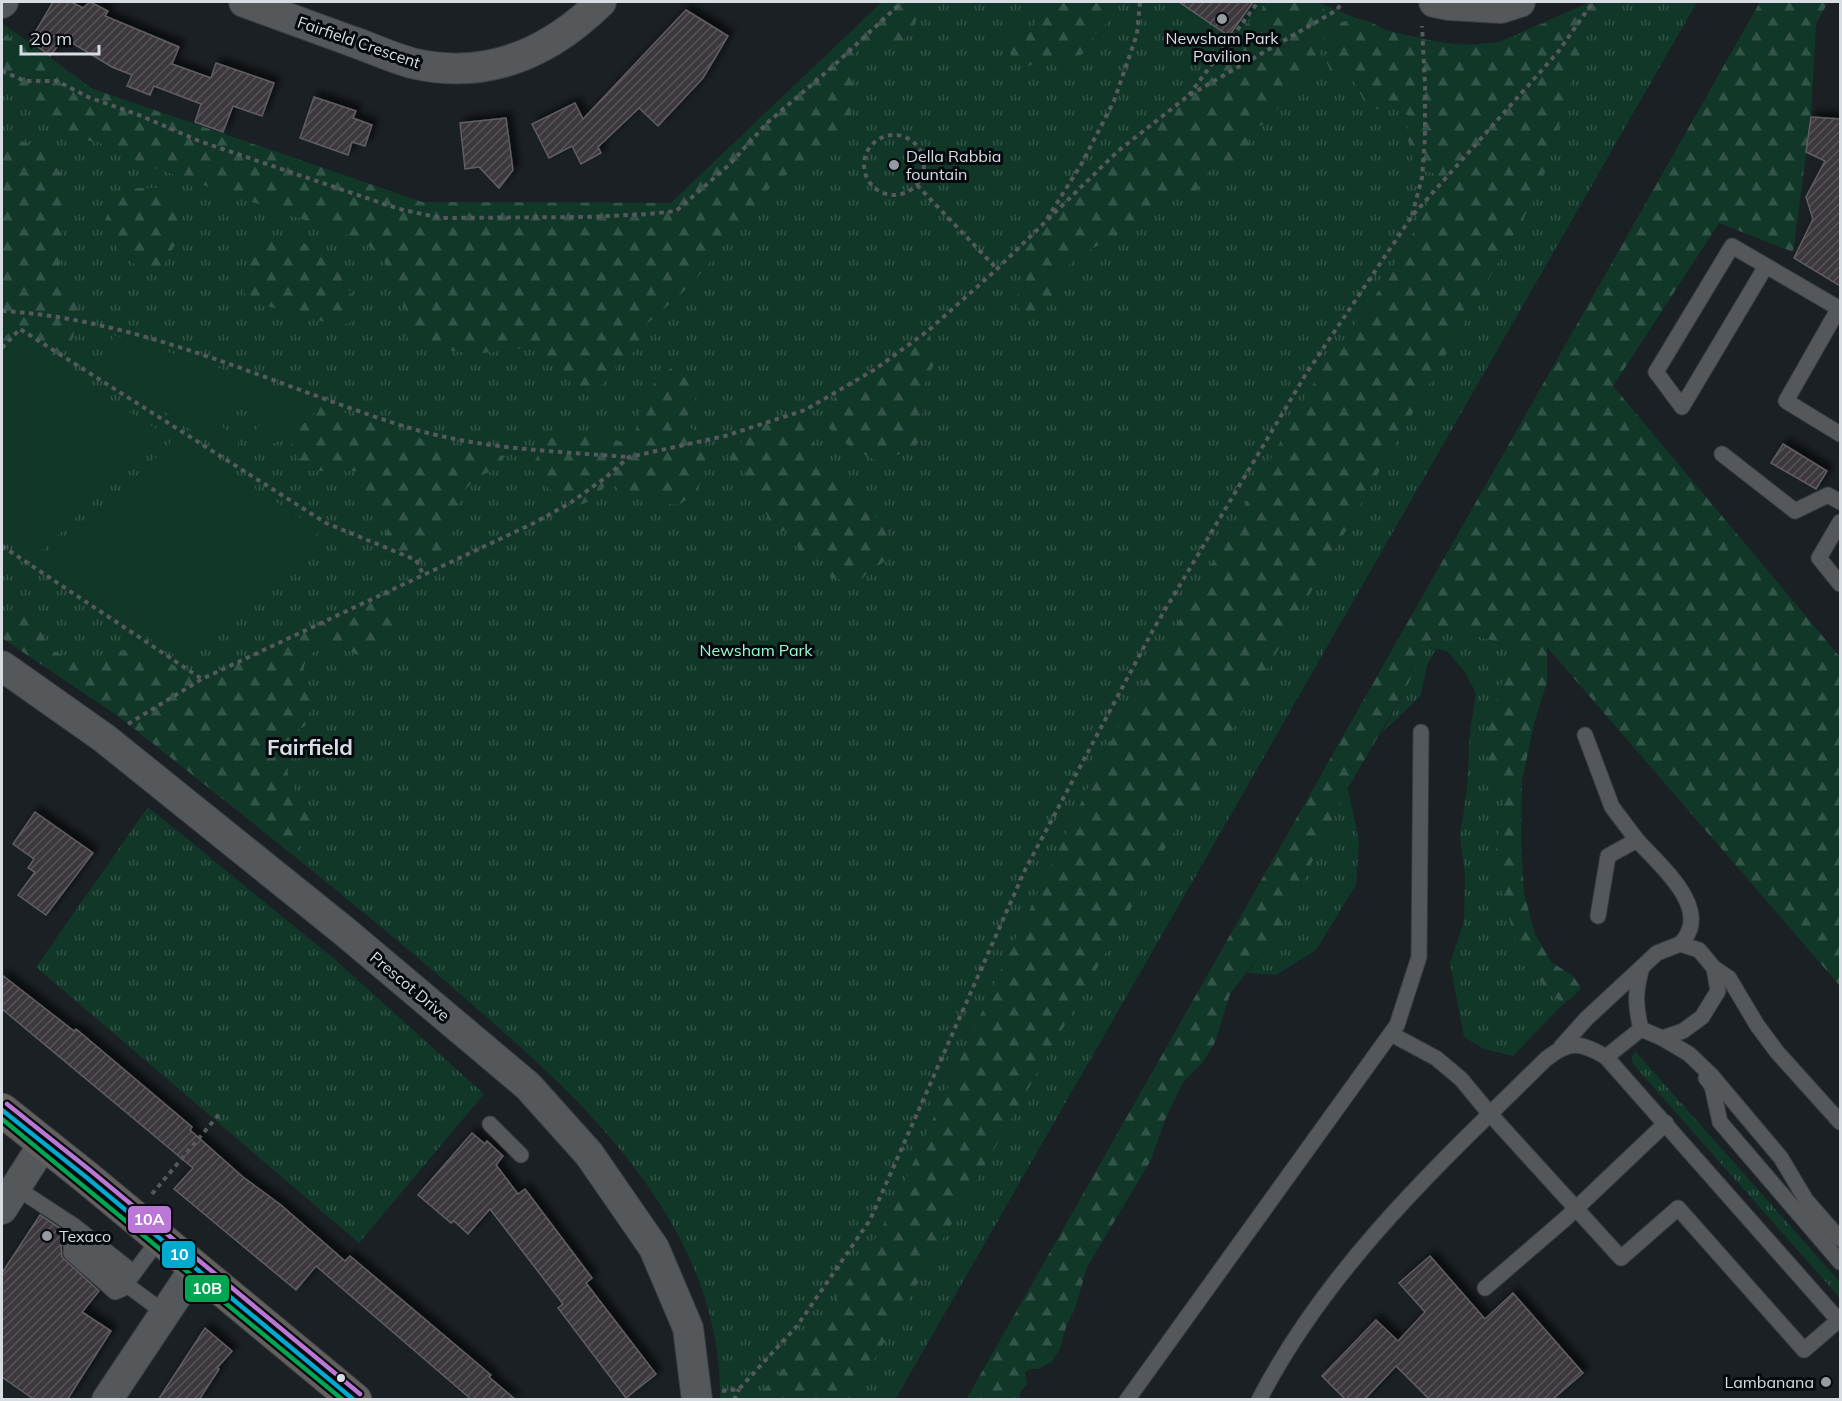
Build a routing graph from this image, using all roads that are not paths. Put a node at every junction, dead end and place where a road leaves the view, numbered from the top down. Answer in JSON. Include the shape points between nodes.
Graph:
{"nodes":[{"id":1,"x":244,"y":2,"type":"edge"},
{"id":2,"x":601,"y":2,"type":"edge"},
{"id":3,"x":1520,"y":2,"type":"edge"},
{"id":4,"x":1428,"y":11,"type":"edge"},
{"id":5,"x":1766,"y":266,"type":"junction"},
{"id":6,"x":1840,"y":308,"type":"edge"},
{"id":7,"x":1840,"y":434,"type":"edge"},
{"id":8,"x":1722,"y":454,"type":"dead end"},
{"id":9,"x":1840,"y":502,"type":"edge"},
{"id":10,"x":1840,"y":522,"type":"edge"},
{"id":11,"x":1840,"y":584,"type":"edge"},
{"id":12,"x":2,"y":666,"type":"edge"},
{"id":13,"x":1421,"y":732,"type":"dead end"},
{"id":14,"x":1585,"y":735,"type":"dead end"},
{"id":15,"x":1637,"y":840,"type":"junction"},
{"id":16,"x":1598,"y":916,"type":"dead end"},
{"id":17,"x":1680,"y":944,"type":"junction"},
{"id":18,"x":1643,"y":966,"type":"junction"},
{"id":19,"x":1714,"y":968,"type":"junction"},
{"id":20,"x":1641,"y":1029,"type":"junction"},
{"id":21,"x":1391,"y":1034,"type":"junction"},
{"id":22,"x":1662,"y":1038,"type":"junction"},
{"id":23,"x":1561,"y":1047,"type":"junction"},
{"id":24,"x":1689,"y":1054,"type":"junction"},
{"id":25,"x":1606,"y":1057,"type":"junction"},
{"id":26,"x":2,"y":1110,"type":"edge"},
{"id":27,"x":1490,"y":1114,"type":"junction"},
{"id":28,"x":1840,"y":1122,"type":"edge"},
{"id":29,"x":490,"y":1124,"type":"dead end"},
{"id":30,"x":1666,"y":1124,"type":"junction"},
{"id":31,"x":44,"y":1143,"type":"junction"},
{"id":32,"x":521,"y":1155,"type":"dead end"},
{"id":33,"x":8,"y":1198,"type":"edge"},
{"id":34,"x":1576,"y":1208,"type":"junction"},
{"id":35,"x":79,"y":1236,"type":"junction"},
{"id":36,"x":160,"y":1238,"type":"junction"},
{"id":37,"x":1840,"y":1239,"type":"edge"},
{"id":38,"x":1840,"y":1262,"type":"edge"},
{"id":39,"x":195,"y":1268,"type":"junction"},
{"id":40,"x":130,"y":1279,"type":"junction"},
{"id":41,"x":1485,"y":1288,"type":"dead end"},
{"id":42,"x":165,"y":1313,"type":"junction"},
{"id":43,"x":1840,"y":1321,"type":"edge"},
{"id":44,"x":698,"y":1396,"type":"edge"},
{"id":45,"x":107,"y":1400,"type":"edge"},
{"id":46,"x":356,"y":1400,"type":"edge"},
{"id":47,"x":1127,"y":1400,"type":"edge"},
{"id":48,"x":1259,"y":1400,"type":"edge"}],
"edges":[{"from":1,"to":2,"type":"street","name":"Fairfield Crescent","via":[[413,63],[454,68],[496,64],[540,48],[569,30]]},
{"from":3,"to":4,"type":"street","via":[[1501,8],[1449,5]]},
{"from":5,"to":5,"type":"lane","via":[[1732,246],[1656,372],[1682,407]]},
{"from":5,"to":6,"type":"lane"},
{"from":6,"to":7,"type":"lane","via":[[1786,401]]},
{"from":8,"to":9,"type":"lane","via":[[1795,511],[1828,495]]},
{"from":10,"to":11,"type":"lane","via":[[1819,558]]},
{"from":12,"to":44,"type":"street","name":"Prescot Drive","via":[[104,738],[344,931],[528,1086],[589,1154],[654,1248],[688,1328]]},
{"from":13,"to":21,"type":"lane","via":[[1419,957]]},
{"from":14,"to":15,"type":"lane","via":[[1612,807]]},
{"from":15,"to":16,"type":"lane","via":[[1608,856]]},
{"from":15,"to":17,"type":"lane","via":[[1686,896],[1692,914],[1688,935]]},
{"from":17,"to":18,"type":"lane","via":[[1657,953]]},
{"from":17,"to":19,"type":"lane","via":[[1699,950]]},
{"from":18,"to":20,"type":"lane","via":[[1636,988]]},
{"from":18,"to":23,"type":"lane"},
{"from":19,"to":22,"type":"lane","via":[[1718,991],[1702,1017],[1683,1031]]},
{"from":19,"to":28,"type":"lane","via":[[1730,978],[1777,1052]]},
{"from":20,"to":22,"type":"lane"},
{"from":20,"to":25,"type":"lane"},
{"from":21,"to":27,"type":"lane","via":[[1436,1058],[1461,1079]]},
{"from":21,"to":47,"type":"lane"},
{"from":22,"to":24,"type":"lane"},
{"from":23,"to":25,"type":"lane","via":[[1587,1045]]},
{"from":23,"to":27,"type":"lane"},
{"from":24,"to":37,"type":"lane","via":[[1781,1158],[1806,1200]]},
{"from":24,"to":38,"type":"lane","via":[[1712,1086],[1720,1122]]},
{"from":25,"to":30,"type":"lane"},
{"from":26,"to":31,"type":"main road"},
{"from":27,"to":34,"type":"lane"},
{"from":27,"to":48,"type":"lane","via":[[1378,1229],[1321,1299]]},
{"from":29,"to":32,"type":"lane"},
{"from":30,"to":34,"type":"lane"},
{"from":30,"to":43,"type":"lane"},
{"from":31,"to":33,"type":"street"},
{"from":31,"to":36,"type":"main road"},
{"from":33,"to":35,"type":"lane"},
{"from":34,"to":41,"type":"lane"},
{"from":34,"to":43,"type":"lane","via":[[1621,1258],[1678,1208],[1804,1350]]},
{"from":35,"to":40,"type":"lane"},
{"from":35,"to":40,"type":"lane","via":[[71,1253],[108,1287],[119,1292]]},
{"from":36,"to":39,"type":"main road"},
{"from":36,"to":40,"type":"lane"},
{"from":39,"to":42,"type":"street"},
{"from":39,"to":46,"type":"main road"},
{"from":40,"to":42,"type":"lane"},
{"from":42,"to":45,"type":"street"}]}
